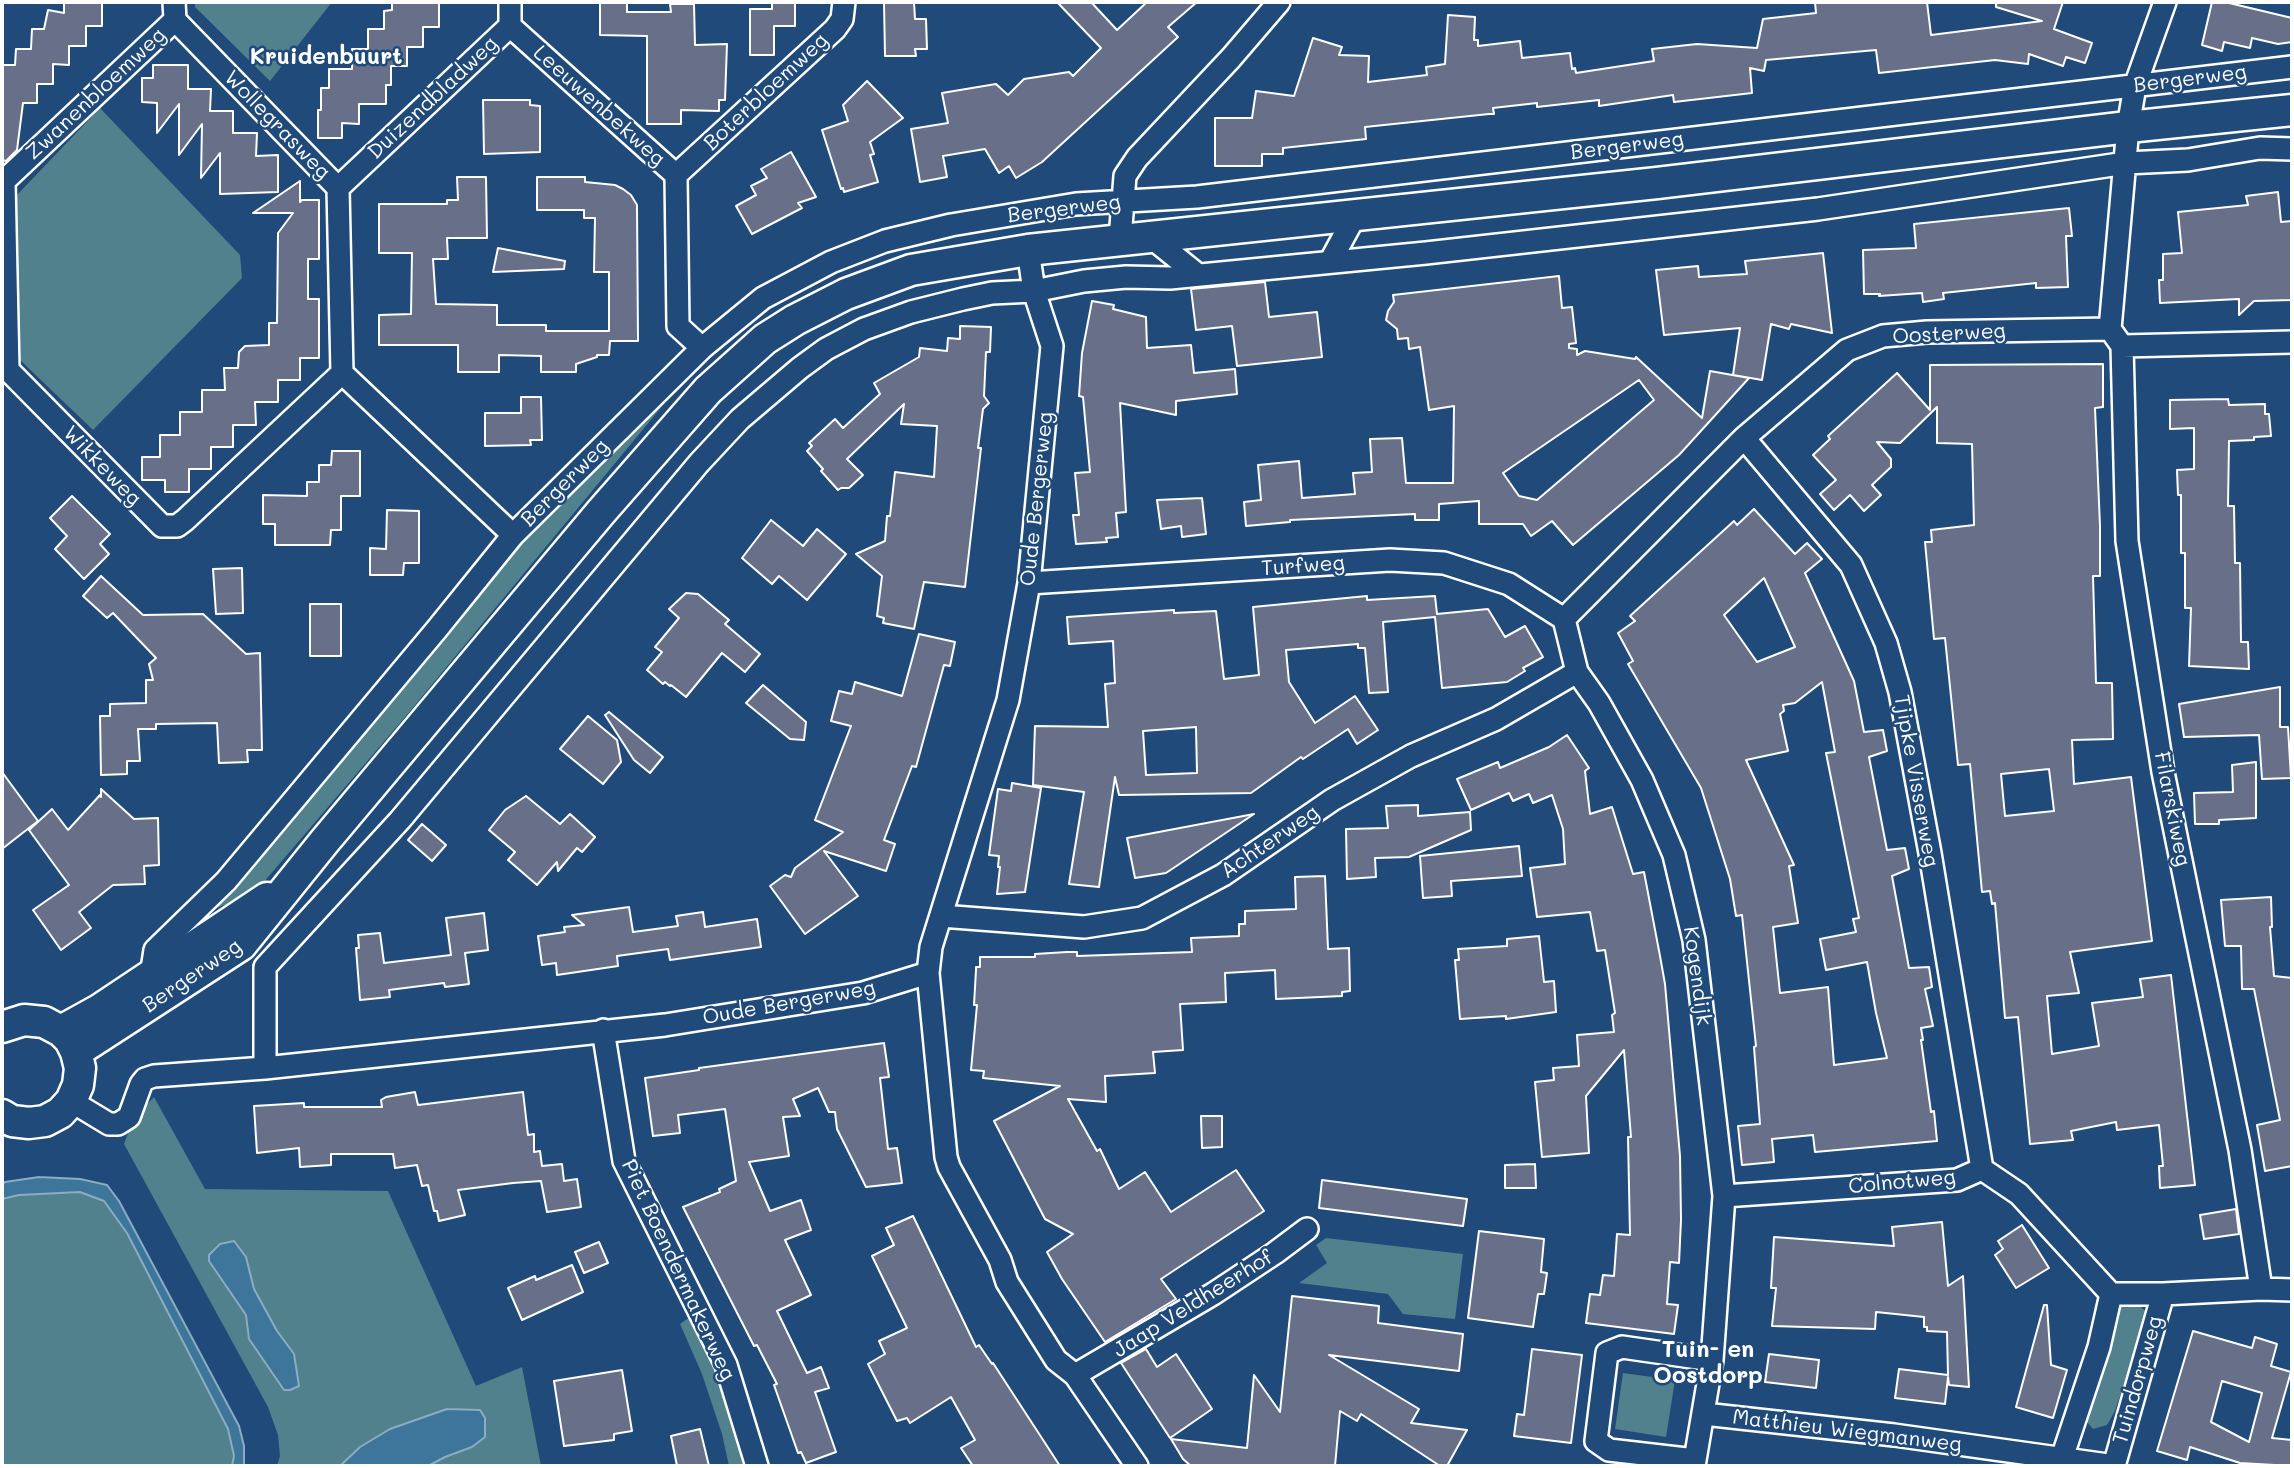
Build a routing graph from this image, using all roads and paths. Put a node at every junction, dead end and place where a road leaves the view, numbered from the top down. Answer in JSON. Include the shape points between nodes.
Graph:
{"nodes":[{"id":1,"x":510,"y":2,"type":"edge"},
{"id":2,"x":844,"y":2,"type":"edge"},
{"id":3,"x":1279,"y":2,"type":"edge"},
{"id":4,"x":2165,"y":2,"type":"edge"},
{"id":5,"x":175,"y":11,"type":"edge"},
{"id":6,"x":510,"y":26,"type":"junction"},
{"id":7,"x":2292,"y":67,"type":"edge"},
{"id":8,"x":2135,"y":86,"type":"junction"},
{"id":9,"x":2292,"y":110,"type":"edge"},
{"id":10,"x":2128,"y":127,"type":"junction"},
{"id":11,"x":2292,"y":149,"type":"edge"},
{"id":12,"x":2126,"y":163,"type":"junction"},
{"id":13,"x":676,"y":175,"type":"junction"},
{"id":14,"x":3,"y":180,"type":"edge"},
{"id":15,"x":338,"y":188,"type":"junction"},
{"id":16,"x":1123,"y":201,"type":"junction"},
{"id":17,"x":1356,"y":214,"type":"junction"},
{"id":18,"x":1153,"y":237,"type":"junction"},
{"id":19,"x":1120,"y":239,"type":"junction"},
{"id":20,"x":1028,"y":250,"type":"junction"},
{"id":21,"x":1331,"y":262,"type":"junction"},
{"id":22,"x":1198,"y":275,"type":"junction"},
{"id":23,"x":1034,"y":291,"type":"junction"},
{"id":24,"x":2116,"y":337,"type":"junction"},
{"id":25,"x":2292,"y":342,"type":"edge"},
{"id":26,"x":702,"y":348,"type":"junction"},
{"id":27,"x":342,"y":373,"type":"junction"},
{"id":28,"x":1744,"y":438,"type":"junction"},
{"id":29,"x":513,"y":534,"type":"junction"},
{"id":30,"x":1029,"y":583,"type":"junction"},
{"id":31,"x":1564,"y":619,"type":"junction"},
{"id":32,"x":1577,"y":672,"type":"junction"},
{"id":33,"x":290,"y":882,"type":"junction"},
{"id":34,"x":941,"y":916,"type":"junction"},
{"id":35,"x":928,"y":973,"type":"junction"},
{"id":36,"x":151,"y":976,"type":"junction"},
{"id":37,"x":3,"y":1023,"type":"edge"},
{"id":38,"x":603,"y":1030,"type":"junction"},
{"id":39,"x":69,"y":1041,"type":"junction"},
{"id":40,"x":265,"y":1068,"type":"junction"},
{"id":41,"x":71,"y":1101,"type":"junction"},
{"id":42,"x":2,"y":1115,"type":"edge"},
{"id":43,"x":1982,"y":1169,"type":"junction"},
{"id":44,"x":1724,"y":1196,"type":"junction"},
{"id":45,"x":1307,"y":1229,"type":"dead end"},
{"id":46,"x":2261,"y":1289,"type":"junction"},
{"id":47,"x":2292,"y":1290,"type":"edge"},
{"id":48,"x":2111,"y":1294,"type":"junction"},
{"id":49,"x":2163,"y":1294,"type":"junction"},
{"id":50,"x":1712,"y":1360,"type":"junction"},
{"id":51,"x":1075,"y":1375,"type":"junction"},
{"id":52,"x":1704,"y":1414,"type":"junction"},
{"id":53,"x":2062,"y":1458,"type":"junction"},
{"id":54,"x":1694,"y":1463,"type":"edge"},
{"id":55,"x":757,"y":1466,"type":"edge"},
{"id":56,"x":1137,"y":1466,"type":"edge"},
{"id":57,"x":2114,"y":1466,"type":"edge"}],
"edges":[{"from":1,"to":6,"type":"street","name":"Duizendbladweg"},
{"from":2,"to":13,"type":"street","name":"Boterbloemweg","via":[[835,29]]},
{"from":3,"to":16,"type":"street","via":[[1137,158],[1125,176]]},
{"from":4,"to":8,"type":"street"},
{"from":5,"to":14,"type":"street","name":"Zwanenbloemweg"},
{"from":5,"to":15,"type":"street","name":"Wollegrasweg"},
{"from":6,"to":13,"type":"street","name":"Leeuwenbekweg"},
{"from":6,"to":15,"type":"street","name":"Duizendbladweg"},
{"from":7,"to":8,"type":"street","name":"Bergerweg"},
{"from":8,"to":10,"type":"street"},
{"from":8,"to":16,"type":"street","name":"Bergerweg","via":[[1197,197]]},
{"from":9,"to":10,"type":"main road","name":"Bergerweg"},
{"from":10,"to":12,"type":"street"},
{"from":10,"to":17,"type":"main road","name":"Bergerweg"},
{"from":11,"to":12,"type":"street","name":"Bergerweg","via":[[2260,148],[2188,160]]},
{"from":12,"to":21,"type":"street","name":"Bergerweg","via":[[1818,209]]},
{"from":12,"to":24,"type":"street"},
{"from":13,"to":26,"type":"street","name":"Leeuwenbekweg","via":[[678,326]]},
{"from":14,"to":27,"type":"street","name":"Wikkeweg","via":[[8,370],[162,526],[177,526],[185,520]]},
{"from":15,"to":27,"type":"street","name":"Wollegrasweg"},
{"from":16,"to":19,"type":"street"},
{"from":16,"to":26,"type":"street","name":"Bergerweg","via":[[1076,204],[951,225],[885,241],[831,262],[763,298]]},
{"from":17,"to":18,"type":"main road","name":"Bergerweg"},
{"from":17,"to":21,"type":"street"},
{"from":18,"to":19,"type":"main road","name":"Bergerweg"},
{"from":18,"to":22,"type":"street"},
{"from":19,"to":20,"type":"main road","name":"Bergerweg"},
{"from":20,"to":23,"type":"street","name":"Oude Bergerweg"},
{"from":20,"to":33,"type":"main road","name":"Bergerweg","via":[[911,270],[869,285],[765,339],[672,429]]},
{"from":21,"to":22,"type":"street","name":"Bergerweg"},
{"from":22,"to":23,"type":"street","name":"Bergerweg","via":[[1084,281]]},
{"from":23,"to":30,"type":"street","name":"Oude Bergerweg","via":[[1052,346]]},
{"from":23,"to":40,"type":"street","name":"Bergerweg","via":[[963,299],[864,329],[826,349],[740,419],[400,820],[265,967]]},
{"from":24,"to":25,"type":"street","name":"Oosterweg"},
{"from":24,"to":28,"type":"street","name":"Oosterweg","via":[[1927,332],[1883,336],[1847,350]]},
{"from":24,"to":46,"type":"street","name":"Filarskiweg","via":[[2127,541],[2164,772],[2240,1150]]},
{"from":26,"to":29,"type":"street","name":"Bergerweg"},
{"from":27,"to":29,"type":"street"},
{"from":28,"to":31,"type":"street","name":"Oosterweg"},
{"from":28,"to":43,"type":"street","name":"Tjipke Visserweg","via":[[1851,565],[1886,643],[1905,719]]},
{"from":29,"to":36,"type":"street","name":"Bergerweg","via":[[226,881],[155,950]]},
{"from":30,"to":31,"type":"street","name":"Turfweg","via":[[1391,560],[1444,563],[1509,584]]},
{"from":30,"to":34,"type":"street","name":"Oude Bergerweg","via":[[1008,700]]},
{"from":31,"to":32,"type":"street","name":"Kogendijk"},
{"from":32,"to":34,"type":"street","name":"Achterweg","via":[[1496,719],[1410,756],[1332,800],[1223,875],[1142,918],[1084,926]]},
{"from":32,"to":44,"type":"street","name":"Kogendijk","via":[[1642,780],[1674,855],[1694,940]]},
{"from":33,"to":36,"type":"main road","name":"Bergerweg"},
{"from":33,"to":39,"type":"main road","name":"Bergerweg","via":[[241,945]]},
{"from":34,"to":35,"type":"street","name":"Oude Bergerweg"},
{"from":35,"to":38,"type":"street","name":"Oude Bergerweg","via":[[863,993],[665,1025]]},
{"from":35,"to":51,"type":"street","via":[[946,1157],[1007,1282],[1056,1360]]},
{"from":36,"to":39,"type":"main road","name":"Bergerweg","via":[[99,1010]]},
{"from":37,"to":39,"type":"main road","via":[[44,1022]]},
{"from":38,"to":40,"type":"street","name":"Oude Bergerweg"},
{"from":38,"to":55,"type":"street","name":"Piet Boendermakerweg","via":[[624,1161],[726,1365]]},
{"from":39,"to":41,"type":"main road","via":[[80,1068],[79,1085]]},
{"from":40,"to":41,"type":"street","name":"Oude Bergerweg","via":[[145,1079],[129,1117],[118,1124],[109,1124]]},
{"from":41,"to":42,"type":"main road","via":[[45,1121],[12,1121]]},
{"from":43,"to":44,"type":"street","name":"Colnotweg","via":[[1957,1180]]},
{"from":43,"to":48,"type":"street","name":"Colnotweg","via":[[2019,1194]]},
{"from":44,"to":50,"type":"street","name":"Kogendijk"},
{"from":45,"to":51,"type":"street","name":"Jaap Veldheerhof","via":[[1213,1294]]},
{"from":46,"to":47,"type":"street"},
{"from":46,"to":49,"type":"street"},
{"from":48,"to":49,"type":"street"},
{"from":48,"to":53,"type":"street","via":[[2099,1347]]},
{"from":49,"to":57,"type":"street","name":"Tuindorpweg"},
{"from":50,"to":52,"type":"street","name":"Kogendijk"},
{"from":50,"to":54,"type":"street","name":"Kogendijk","via":[[1622,1347],[1606,1353],[1596,1441],[1609,1450]]},
{"from":51,"to":56,"type":"street"},
{"from":52,"to":53,"type":"street","name":"Matthieu Wiegmanweg"},
{"from":52,"to":54,"type":"street","name":"Kogendijk"},
{"from":53,"to":57,"type":"street","name":"Matthieu Wiegmanweg"}]}
